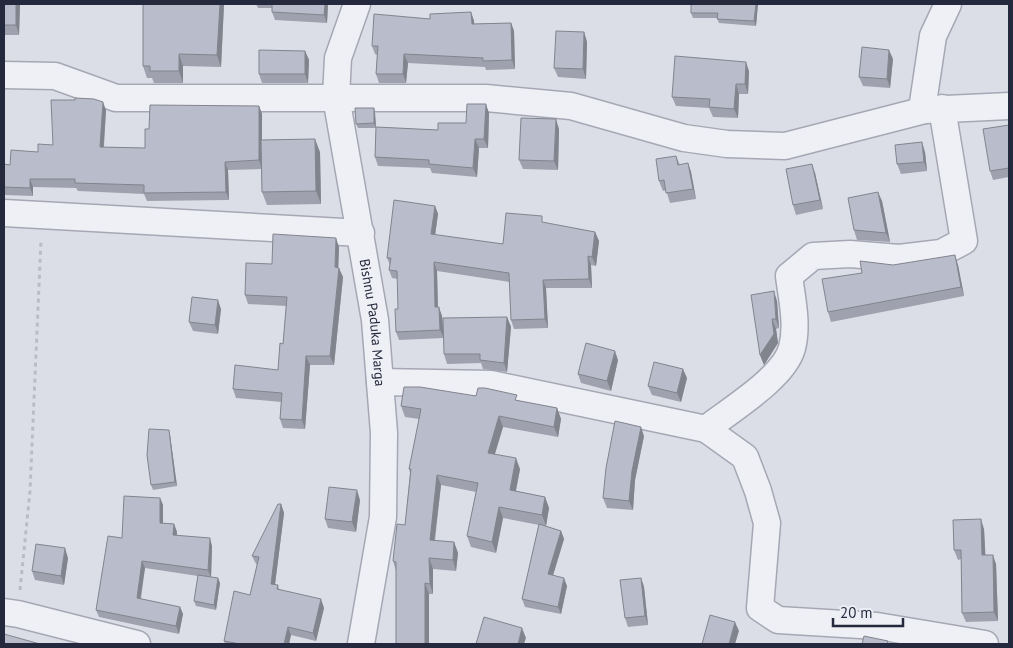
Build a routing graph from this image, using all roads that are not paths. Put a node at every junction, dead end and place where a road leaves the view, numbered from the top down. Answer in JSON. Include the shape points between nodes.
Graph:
{"nodes":[{"id":1,"x":357,"y":4,"type":"edge"},
{"id":2,"x":948,"y":4,"type":"edge"},
{"id":3,"x":4,"y":75,"type":"edge"},
{"id":4,"x":336,"y":97,"type":"junction"},
{"id":5,"x":1009,"y":106,"type":"edge"},
{"id":6,"x":933,"y":109,"type":"junction"},
{"id":7,"x":4,"y":213,"type":"edge"},
{"id":8,"x":361,"y":234,"type":"junction"},
{"id":9,"x":380,"y":382,"type":"junction"},
{"id":10,"x":706,"y":429,"type":"junction"},
{"id":11,"x":11,"y":613,"type":"edge"},
{"id":12,"x":933,"y":639,"type":"edge"},
{"id":13,"x":137,"y":644,"type":"edge"},
{"id":14,"x":361,"y":644,"type":"edge"},
{"id":15,"x":985,"y":644,"type":"edge"}],
"edges":[{"from":1,"to":4,"type":"street","name":"Bishnu Paduka Marga","via":[[338,58]]},
{"from":2,"to":6,"type":"street","via":[[933,36],[923,103]]},
{"from":3,"to":4,"type":"street","via":[[55,76],[116,98]]},
{"from":4,"to":6,"type":"street","via":[[486,98],[571,106],[684,138],[727,144],[785,146]]},
{"from":4,"to":8,"type":"street","name":"Bishnu Paduka Marga"},
{"from":5,"to":6,"type":"street"},
{"from":6,"to":10,"type":"street","via":[[964,241],[941,253],[899,258],[850,254],[813,256],[789,276],[794,330],[792,350],[778,372]]},
{"from":7,"to":8,"type":"street"},
{"from":8,"to":9,"type":"street","name":"Bishnu Paduka Marga","via":[[375,320]]},
{"from":9,"to":10,"type":"street","via":[[490,384]]},
{"from":9,"to":14,"type":"street","name":"Bishnu Paduka Marga","via":[[384,517]]},
{"from":10,"to":12,"type":"street","via":[[745,457],[758,492],[767,522],[760,608],[778,620],[877,626]]},
{"from":11,"to":13,"type":"street"},
{"from":12,"to":15,"type":"street"}]}
